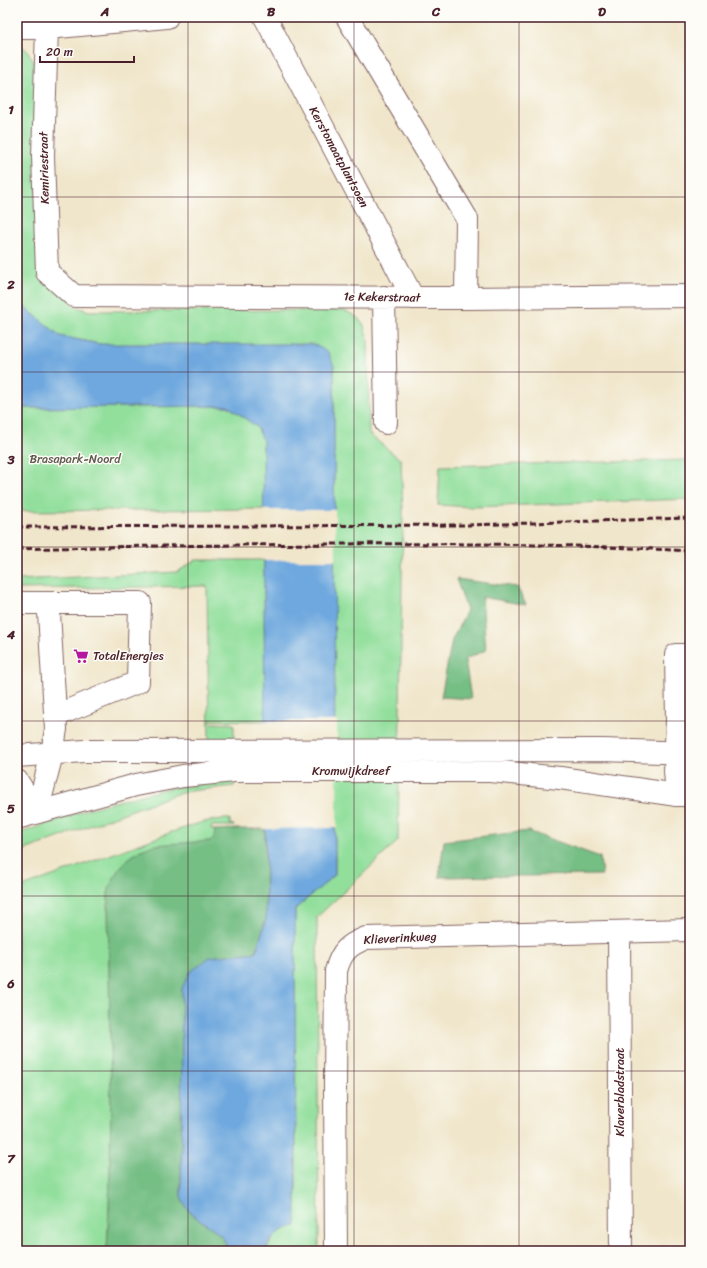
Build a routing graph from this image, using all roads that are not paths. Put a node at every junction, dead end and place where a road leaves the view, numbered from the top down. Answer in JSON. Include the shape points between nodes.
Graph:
{"nodes":[{"id":1,"x":167,"y":17,"type":"edge"},
{"id":2,"x":265,"y":17,"type":"edge"},
{"id":3,"x":347,"y":17,"type":"edge"},
{"id":4,"x":17,"y":28,"type":"edge"},
{"id":5,"x":47,"y":28,"type":"junction"},
{"id":6,"x":74,"y":296,"type":"joint"},
{"id":7,"x":690,"y":296,"type":"edge"},
{"id":8,"x":384,"y":297,"type":"junction"},
{"id":9,"x":414,"y":298,"type":"junction"},
{"id":10,"x":466,"y":298,"type":"junction"},
{"id":11,"x":386,"y":423,"type":"dead end"},
{"id":12,"x":17,"y":602,"type":"edge"},
{"id":13,"x":46,"y":603,"type":"junction"},
{"id":14,"x":690,"y":655,"type":"edge"},
{"id":15,"x":55,"y":716,"type":"junction"},
{"id":16,"x":683,"y":753,"type":"edge"},
{"id":17,"x":52,"y":754,"type":"junction"},
{"id":18,"x":17,"y":756,"type":"edge"},
{"id":19,"x":452,"y":760,"type":"junction"},
{"id":20,"x":234,"y":761,"type":"junction"},
{"id":21,"x":17,"y":781,"type":"edge"},
{"id":22,"x":684,"y":795,"type":"edge"},
{"id":23,"x":27,"y":815,"type":"edge"},
{"id":24,"x":690,"y":930,"type":"edge"},
{"id":25,"x":619,"y":932,"type":"junction"},
{"id":26,"x":336,"y":1251,"type":"edge"},
{"id":27,"x":621,"y":1251,"type":"edge"}],
"edges":[{"from":1,"to":5,"type":"street"},
{"from":2,"to":9,"type":"street","name":"Kerstomaatplantsoen"},
{"from":3,"to":10,"type":"street","via":[[467,219]]},
{"from":4,"to":5,"type":"street"},
{"from":5,"to":6,"type":"street","name":"Kemiriestraat","via":[[43,156],[47,272]]},
{"from":6,"to":8,"type":"street","name":"1e Kekerstraat"},
{"from":7,"to":10,"type":"street","name":"1e Kekerstraat"},
{"from":8,"to":9,"type":"street","name":"1e Kekerstraat"},
{"from":8,"to":11,"type":"street"},
{"from":9,"to":10,"type":"street","name":"1e Kekerstraat"},
{"from":12,"to":13,"type":"street"},
{"from":13,"to":15,"type":"street","via":[[49,613]]},
{"from":13,"to":15,"type":"street","via":[[140,603],[138,682]]},
{"from":14,"to":16,"type":"street","via":[[676,655]]},
{"from":15,"to":17,"type":"street","via":[[56,729]]},
{"from":16,"to":19,"type":"street","name":"Kromwijkdreef","via":[[603,750]]},
{"from":16,"to":22,"type":"street","via":[[675,771]]},
{"from":17,"to":18,"type":"street","name":"Kromwijkdreef"},
{"from":17,"to":20,"type":"street","name":"Kromwijkdreef","via":[[84,751]]},
{"from":17,"to":23,"type":"street"},
{"from":19,"to":20,"type":"street","name":"Kromwijkdreef"},
{"from":19,"to":22,"type":"street","name":"Kromwijkdreef","via":[[490,771],[533,774]]},
{"from":20,"to":23,"type":"street","name":"Kromwijkdreef"},
{"from":21,"to":23,"type":"street"},
{"from":24,"to":25,"type":"street","name":"Klieverinkweg"},
{"from":25,"to":26,"type":"street","name":"Klieverinkweg","via":[[366,938],[346,949],[339,959],[336,971]]},
{"from":25,"to":27,"type":"street","name":"Klaverbladstraat"}]}
